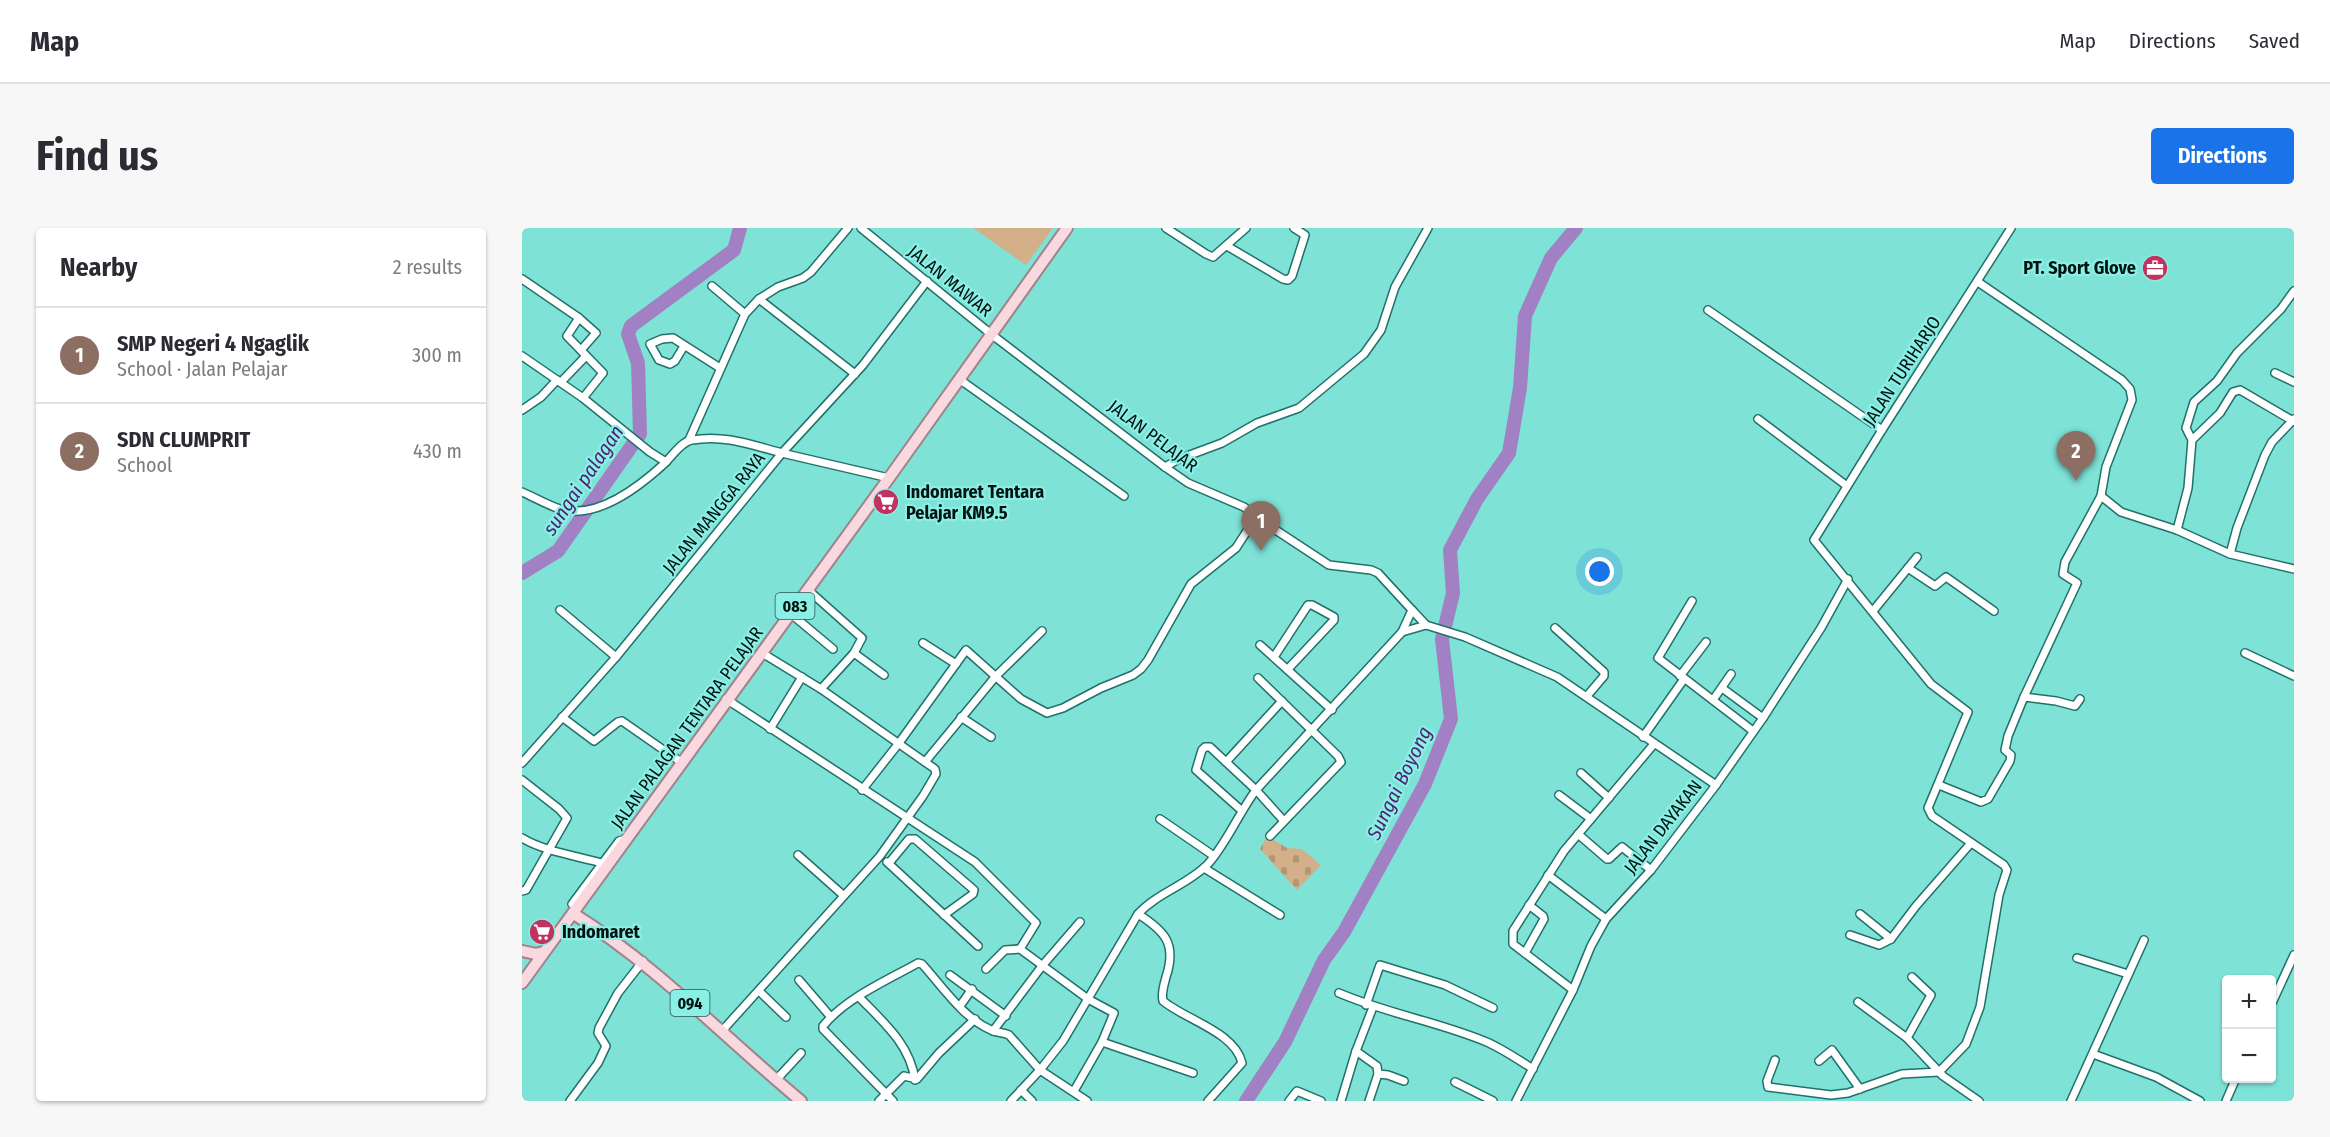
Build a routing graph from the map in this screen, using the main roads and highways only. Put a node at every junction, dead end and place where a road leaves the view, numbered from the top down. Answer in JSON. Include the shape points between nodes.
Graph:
{"nodes":[{"id":1,"x":1067,"y":228,"type":"edge"},
{"id":2,"x":573,"y":909,"type":"junction"},
{"id":3,"x":522,"y":951,"type":"edge"},
{"id":4,"x":543,"y":952,"type":"junction"},
{"id":5,"x":522,"y":983,"type":"edge"},
{"id":6,"x":794,"y":1099,"type":"edge"}],
"edges":[{"from":1,"to":2,"type":"main road","name":"JALAN PALAGAN TENTARA PELAJAR","number":"083"},
{"from":2,"to":4,"type":"main road","name":"JALAN PALAGAN TENTARA PELAJAR","number":"083"},
{"from":2,"to":6,"type":"main road","number":"094","via":[[643,962]]},
{"from":3,"to":4,"type":"main road"},
{"from":4,"to":5,"type":"main road","name":"JALAN PALAGAN TENTARA PELAJAR","number":"083"}]}
